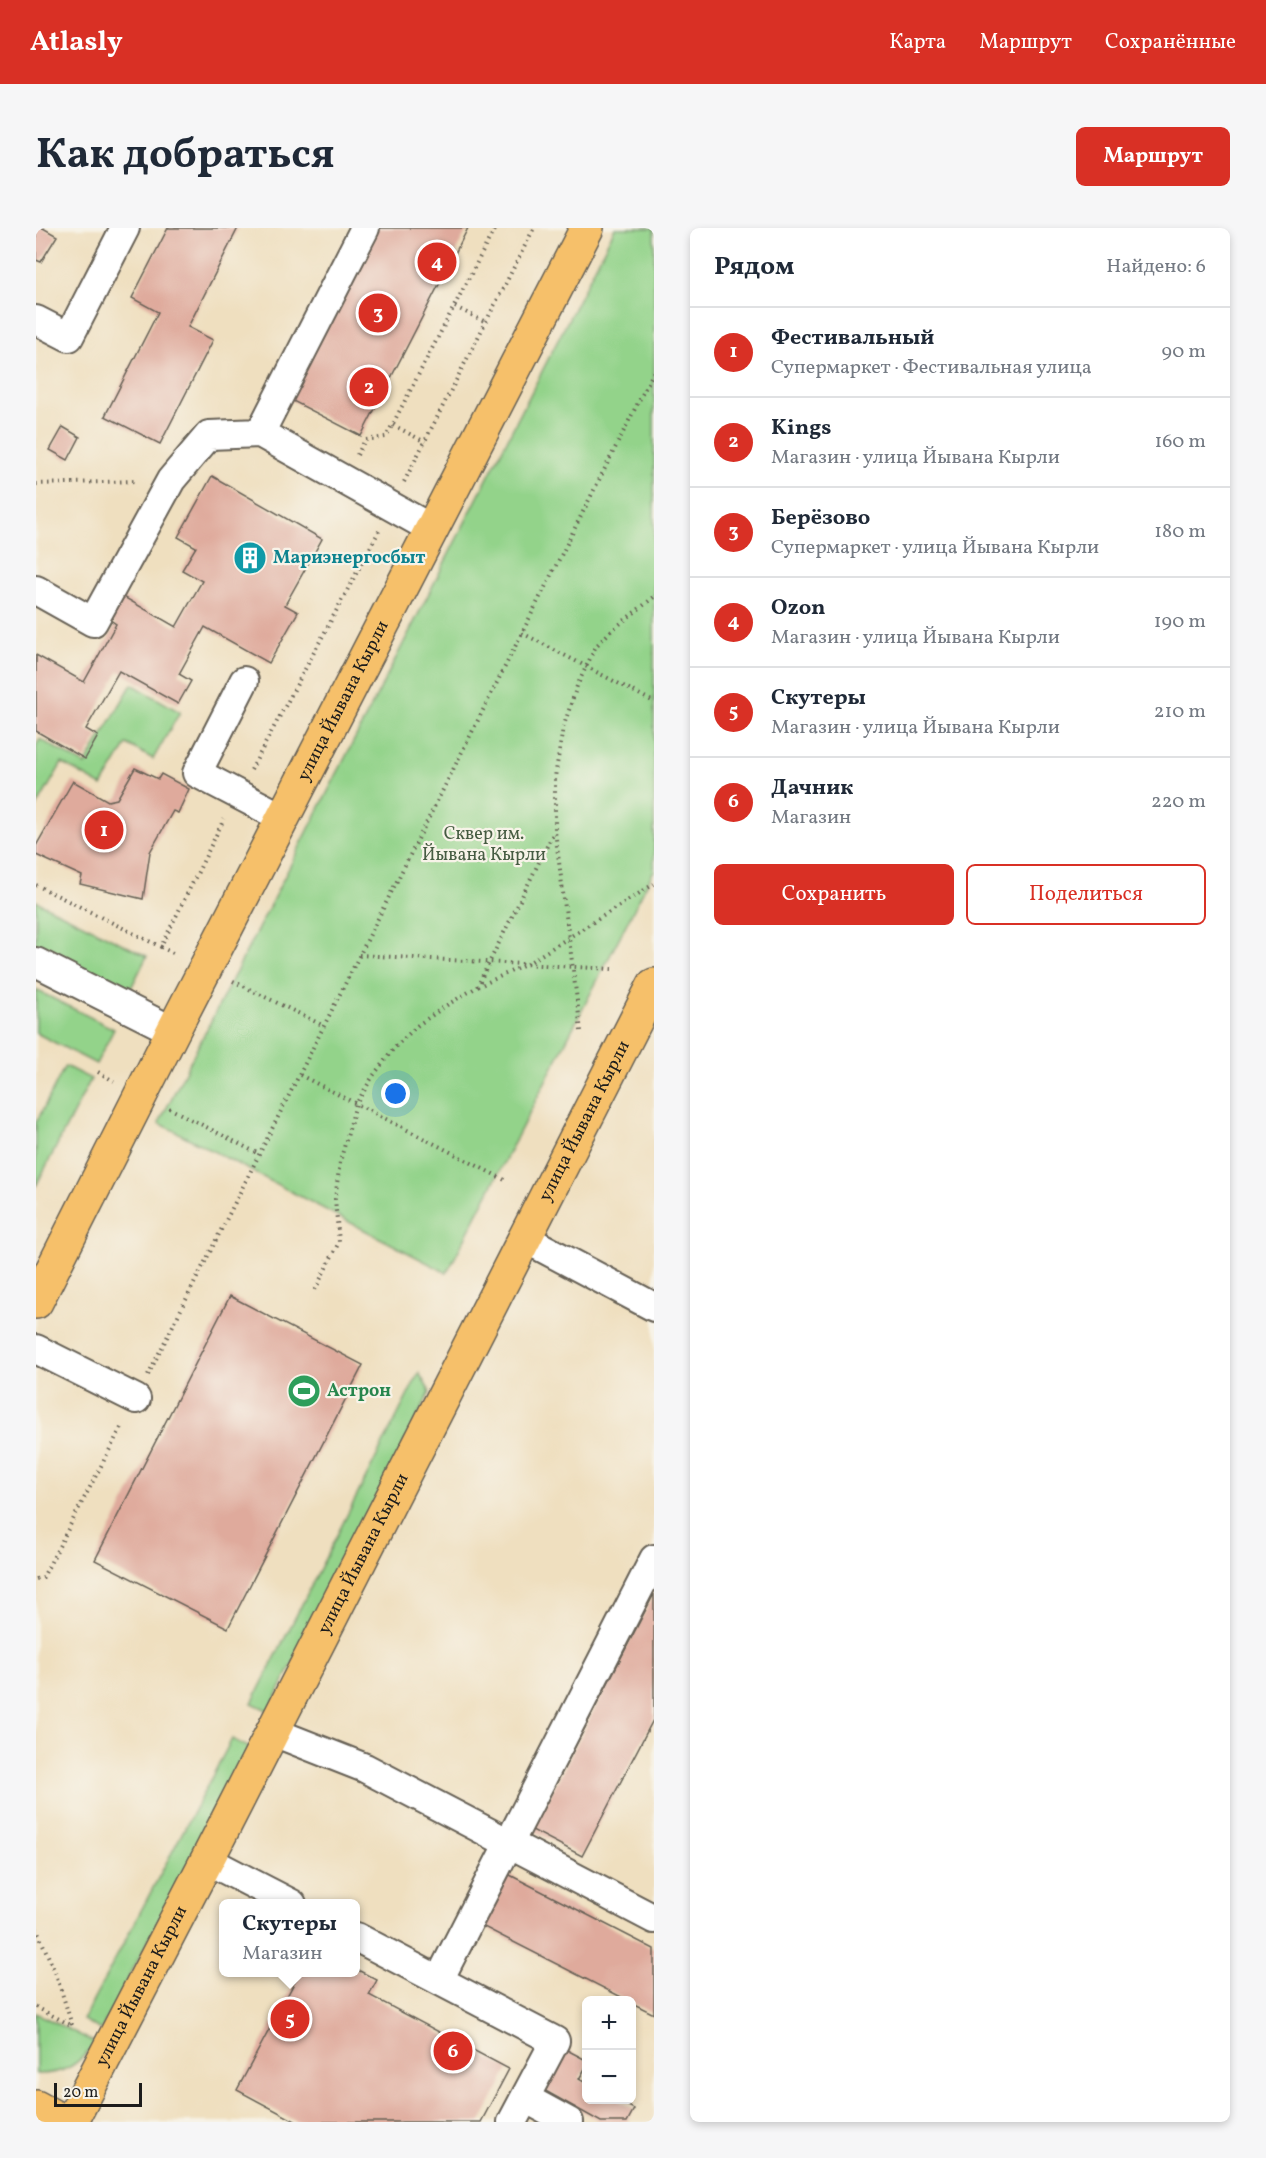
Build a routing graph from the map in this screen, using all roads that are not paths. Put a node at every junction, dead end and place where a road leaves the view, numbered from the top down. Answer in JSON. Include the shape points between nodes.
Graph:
{"nodes":[{"id":1,"x":125,"y":228,"type":"edge"},
{"id":2,"x":365,"y":228,"type":"edge"},
{"id":3,"x":587,"y":228,"type":"edge"},
{"id":4,"x":36,"y":320,"type":"edge"},
{"id":5,"x":260,"y":433,"type":"junction"},
{"id":6,"x":432,"y":528,"type":"junction"},
{"id":7,"x":36,"y":590,"type":"edge"},
{"id":8,"x":244,"y":681,"type":"dead end"},
{"id":9,"x":283,"y":818,"type":"junction"},
{"id":10,"x":36,"y":962,"type":"edge"},
{"id":11,"x":652,"y":993,"type":"edge"},
{"id":12,"x":173,"y":1030,"type":"junction"},
{"id":13,"x":524,"y":1238,"type":"junction"},
{"id":14,"x":36,"y":1302,"type":"edge"},
{"id":15,"x":654,"y":1307,"type":"edge"},
{"id":16,"x":36,"y":1349,"type":"edge"},
{"id":17,"x":136,"y":1400,"type":"road end"},
{"id":18,"x":654,"y":1559,"type":"edge"},
{"id":19,"x":272,"y":1731,"type":"junction"},
{"id":20,"x":509,"y":1844,"type":"junction"},
{"id":21,"x":207,"y":1860,"type":"junction"},
{"id":22,"x":282,"y":1899,"type":"edge"},
{"id":23,"x":654,"y":1919,"type":"edge"},
{"id":24,"x":360,"y":1939,"type":"edge"},
{"id":25,"x":439,"y":1980,"type":"junction"},
{"id":26,"x":36,"y":2107,"type":"edge"},
{"id":27,"x":518,"y":2110,"type":"edge"},
{"id":28,"x":64,"y":2122,"type":"edge"},
{"id":29,"x":70,"y":2122,"type":"edge"},
{"id":30,"x":568,"y":2122,"type":"edge"}],
"edges":[{"from":1,"to":4,"type":"street","via":[[69,337]]},
{"from":2,"to":5,"type":"street"},
{"from":3,"to":6,"type":"main road","name":"улица Йывана Кырли"},
{"from":5,"to":6,"type":"street"},
{"from":5,"to":7,"type":"street","via":[[209,435],[171,480],[93,622]]},
{"from":6,"to":9,"type":"main road","name":"улица Йывана Кырли"},
{"from":8,"to":9,"type":"street","via":[[197,773]]},
{"from":9,"to":12,"type":"main road","name":"улица Йывана Кырли"},
{"from":10,"to":12,"type":"street"},
{"from":11,"to":13,"type":"main road","name":"улица Йывана Кырли"},
{"from":12,"to":14,"type":"main road","name":"улица Йывана Кырли"},
{"from":13,"to":15,"type":"street"},
{"from":13,"to":19,"type":"main road","name":"улица Йывана Кырли"},
{"from":16,"to":17,"type":"street"},
{"from":18,"to":20,"type":"street"},
{"from":19,"to":20,"type":"street","via":[[365,1768]]},
{"from":19,"to":21,"type":"main road","name":"улица Йывана Кырли"},
{"from":20,"to":23,"type":"street"},
{"from":20,"to":25,"type":"street"},
{"from":21,"to":22,"type":"street"},
{"from":21,"to":29,"type":"main road","name":"улица Йывана Кырли"},
{"from":24,"to":25,"type":"street"},
{"from":25,"to":27,"type":"street","via":[[555,2041]]},
{"from":26,"to":28,"type":"main road"},
{"from":27,"to":30,"type":"street"}]}
